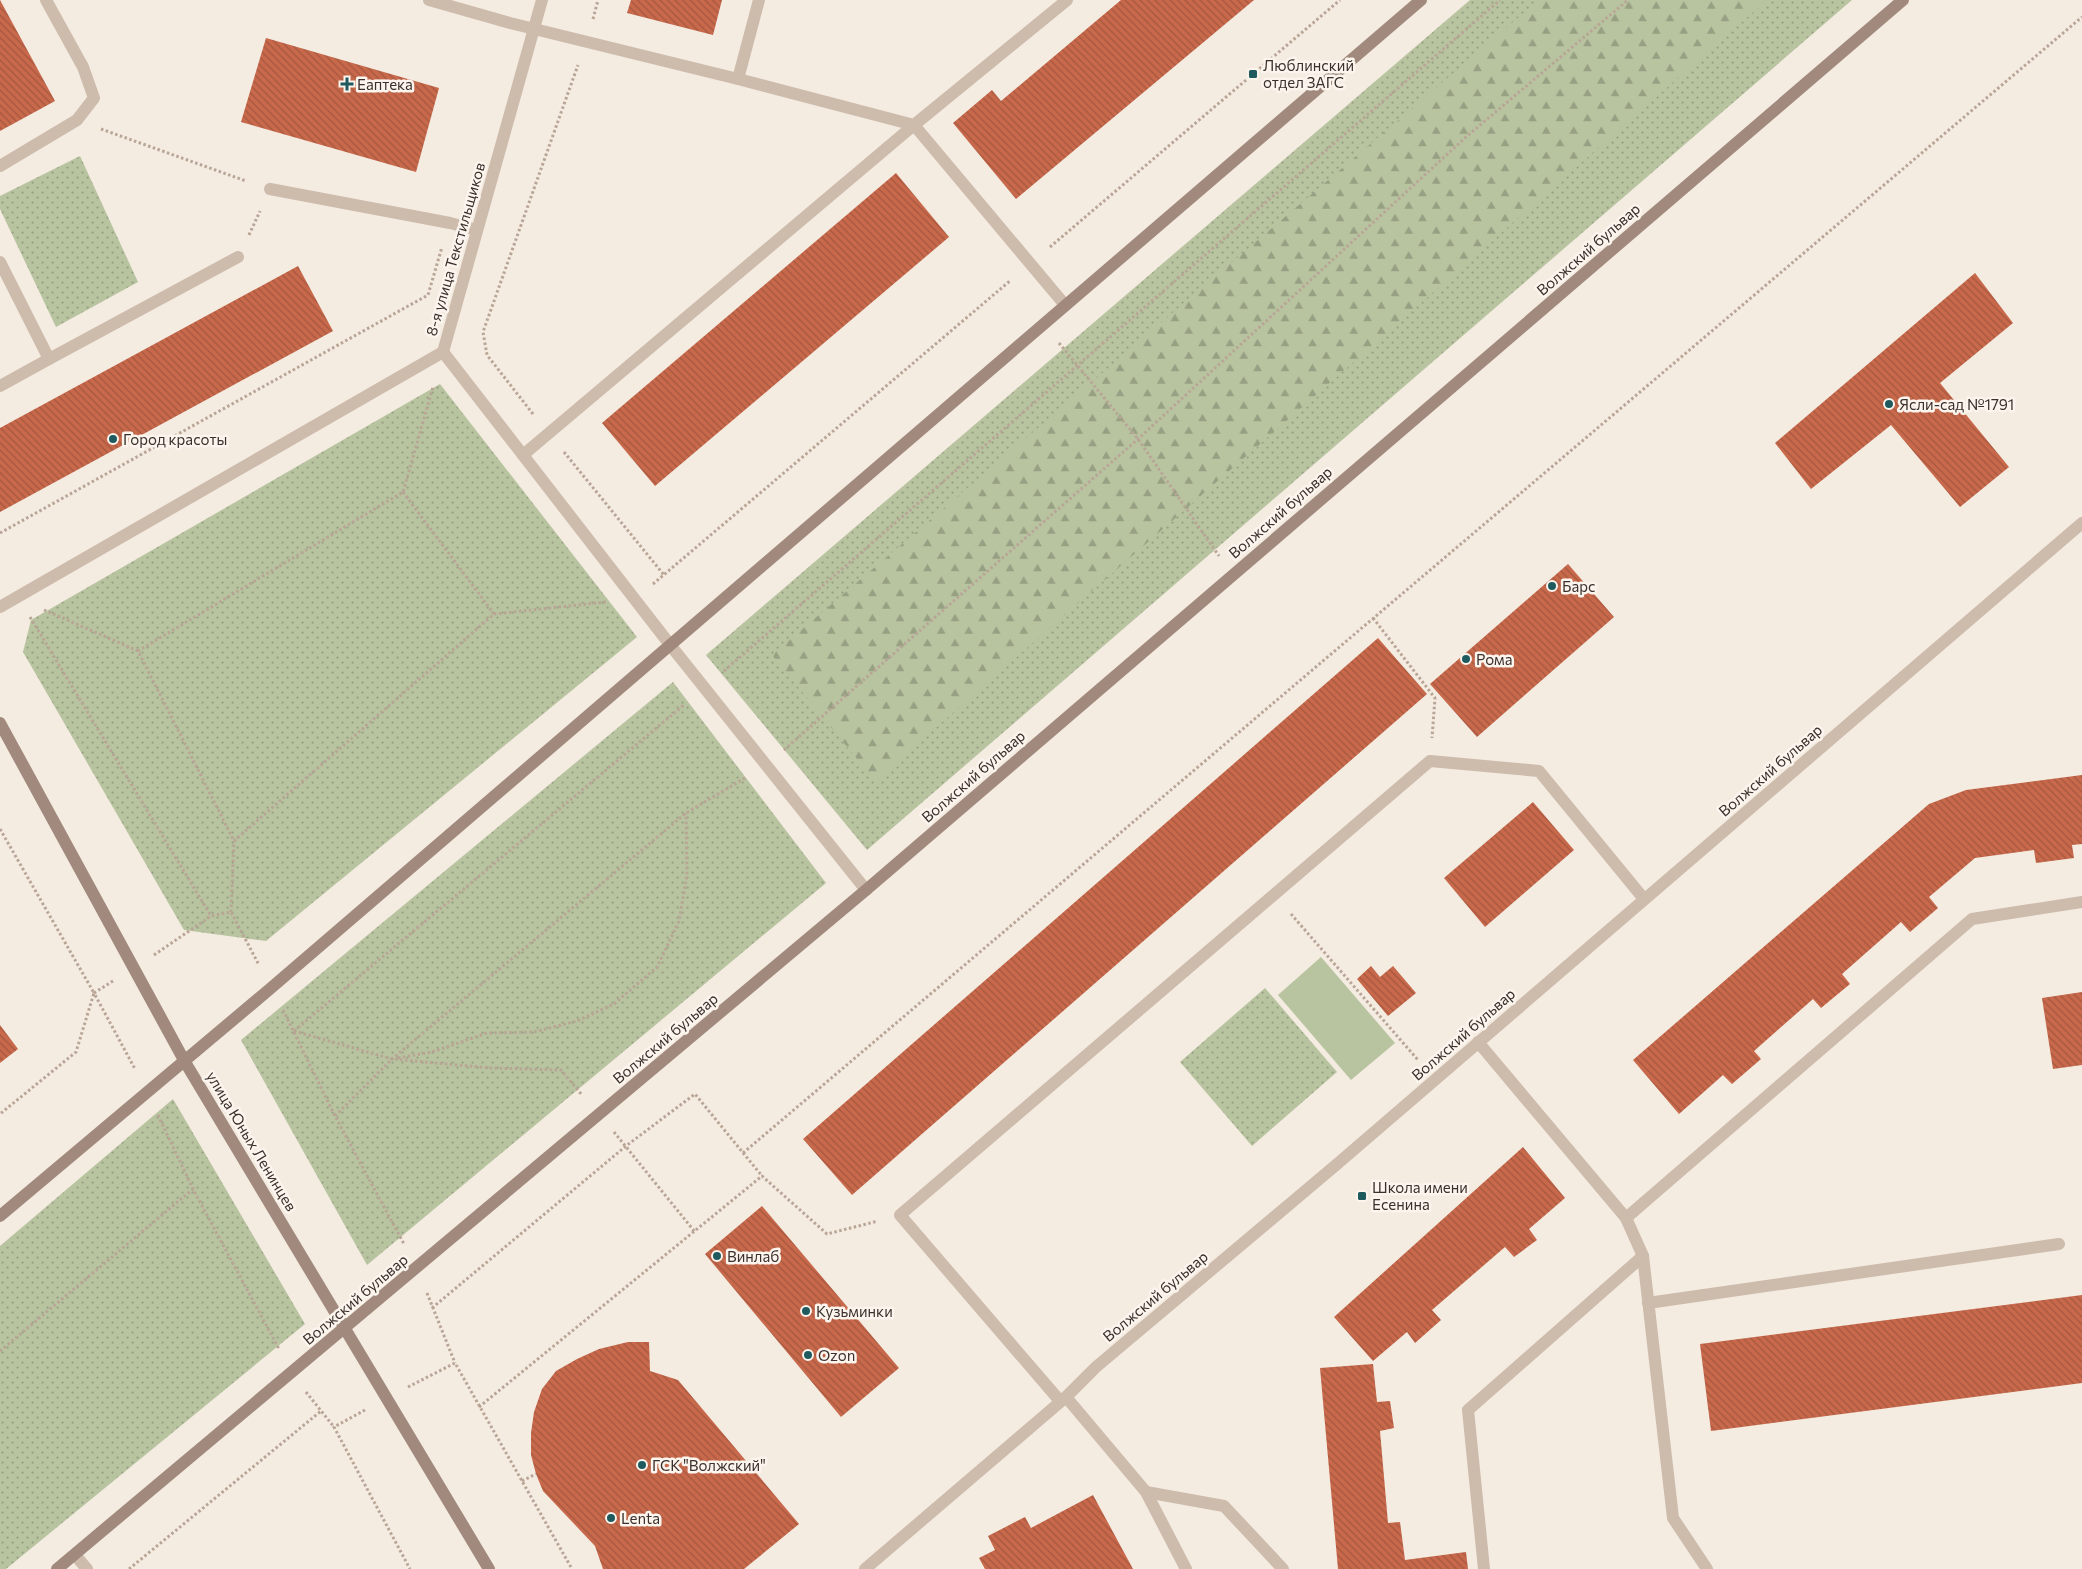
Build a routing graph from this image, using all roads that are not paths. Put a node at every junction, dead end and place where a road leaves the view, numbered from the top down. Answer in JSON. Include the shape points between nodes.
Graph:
{"nodes":[{"id":1,"x":46,"y":0,"type":"edge"},
{"id":2,"x":429,"y":0,"type":"edge"},
{"id":3,"x":542,"y":0,"type":"edge"},
{"id":4,"x":759,"y":0,"type":"edge"},
{"id":5,"x":1067,"y":0,"type":"edge"},
{"id":6,"x":1421,"y":0,"type":"edge"},
{"id":7,"x":1903,"y":0,"type":"edge"},
{"id":8,"x":534,"y":27,"type":"junction"},
{"id":9,"x":738,"y":79,"type":"junction"},
{"id":10,"x":914,"y":125,"type":"junction"},
{"id":11,"x":0,"y":166,"type":"edge"},
{"id":12,"x":270,"y":189,"type":"road end"},
{"id":13,"x":477,"y":230,"type":"junction"},
{"id":14,"x":238,"y":257,"type":"road end"},
{"id":15,"x":0,"y":262,"type":"edge"},
{"id":16,"x":1066,"y":305,"type":"junction"},
{"id":17,"x":443,"y":352,"type":"junction"},
{"id":18,"x":49,"y":358,"type":"junction"},
{"id":19,"x":0,"y":386,"type":"edge"},
{"id":20,"x":523,"y":455,"type":"junction"},
{"id":21,"x":2082,"y":523,"type":"edge"},
{"id":22,"x":0,"y":607,"type":"edge"},
{"id":23,"x":671,"y":646,"type":"junction"},
{"id":24,"x":0,"y":723,"type":"edge"},
{"id":25,"x":866,"y":890,"type":"junction"},
{"id":26,"x":1644,"y":899,"type":"junction"},
{"id":27,"x":2082,"y":902,"type":"edge"},
{"id":28,"x":1478,"y":1042,"type":"junction"},
{"id":29,"x":185,"y":1062,"type":"junction"},
{"id":30,"x":0,"y":1216,"type":"edge"},
{"id":31,"x":1626,"y":1218,"type":"junction"},
{"id":32,"x":2059,"y":1244,"type":"dead end"},
{"id":33,"x":1643,"y":1256,"type":"junction"},
{"id":34,"x":1648,"y":1303,"type":"junction"},
{"id":35,"x":346,"y":1328,"type":"junction"},
{"id":36,"x":1063,"y":1399,"type":"junction"},
{"id":37,"x":1146,"y":1492,"type":"junction"},
{"id":38,"x":75,"y":1555,"type":"junction"},
{"id":39,"x":58,"y":1569,"type":"edge"},
{"id":40,"x":87,"y":1569,"type":"edge"},
{"id":41,"x":489,"y":1569,"type":"edge"},
{"id":42,"x":865,"y":1569,"type":"edge"},
{"id":43,"x":1186,"y":1569,"type":"edge"},
{"id":44,"x":1283,"y":1569,"type":"edge"},
{"id":45,"x":1484,"y":1569,"type":"edge"},
{"id":46,"x":1707,"y":1569,"type":"edge"}],
"edges":[{"from":1,"to":11,"type":"street","via":[[83,67],[94,98],[77,120]]},
{"from":2,"to":8,"type":"street"},
{"from":3,"to":8,"type":"street","name":"8-я улица Текстильщиков"},
{"from":4,"to":9,"type":"street"},
{"from":5,"to":10,"type":"street"},
{"from":6,"to":16,"type":"main road"},
{"from":7,"to":25,"type":"main road","name":"Волжский бульвар"},
{"from":8,"to":9,"type":"street"},
{"from":8,"to":13,"type":"street","name":"8-я улица Текстильщиков"},
{"from":9,"to":10,"type":"street"},
{"from":10,"to":16,"type":"street"},
{"from":10,"to":20,"type":"street"},
{"from":12,"to":13,"type":"street"},
{"from":13,"to":17,"type":"street","name":"8-я улица Текстильщиков"},
{"from":14,"to":18,"type":"street"},
{"from":15,"to":18,"type":"street"},
{"from":16,"to":23,"type":"main road"},
{"from":17,"to":20,"type":"street","name":"8-я улица Текстильщиков"},
{"from":17,"to":22,"type":"street"},
{"from":18,"to":19,"type":"street"},
{"from":20,"to":23,"type":"street","name":"8-я улица Текстильщиков"},
{"from":21,"to":26,"type":"street","name":"Волжский бульвар"},
{"from":23,"to":25,"type":"street","name":"8-я улица Текстильщиков"},
{"from":23,"to":29,"type":"main road"},
{"from":24,"to":29,"type":"main road","name":"улица Юных Ленинцев"},
{"from":25,"to":35,"type":"main road","name":"Волжский бульвар"},
{"from":26,"to":28,"type":"street","name":"Волжский бульвар"},
{"from":26,"to":36,"type":"street","via":[[1539,771],[1430,761],[900,1215]]},
{"from":27,"to":31,"type":"street","via":[[1972,919]]},
{"from":28,"to":31,"type":"street"},
{"from":28,"to":36,"type":"street","name":"Волжский бульвар","via":[[1096,1367]]},
{"from":29,"to":30,"type":"main road"},
{"from":29,"to":35,"type":"main road","name":"улица Юных Ленинцев"},
{"from":31,"to":33,"type":"street"},
{"from":32,"to":34,"type":"street"},
{"from":33,"to":34,"type":"street"},
{"from":33,"to":45,"type":"street","via":[[1468,1410]]},
{"from":34,"to":46,"type":"street","via":[[1674,1518]]},
{"from":35,"to":38,"type":"main road","name":"Волжский бульвар"},
{"from":35,"to":41,"type":"main road","name":"улица Юных Ленинцев"},
{"from":36,"to":37,"type":"street"},
{"from":36,"to":42,"type":"street","name":"Волжский бульвар"},
{"from":37,"to":43,"type":"street"},
{"from":37,"to":44,"type":"street","via":[[1224,1506]]},
{"from":38,"to":39,"type":"main road","name":"Волжский бульвар"},
{"from":38,"to":40,"type":"street"}]}
